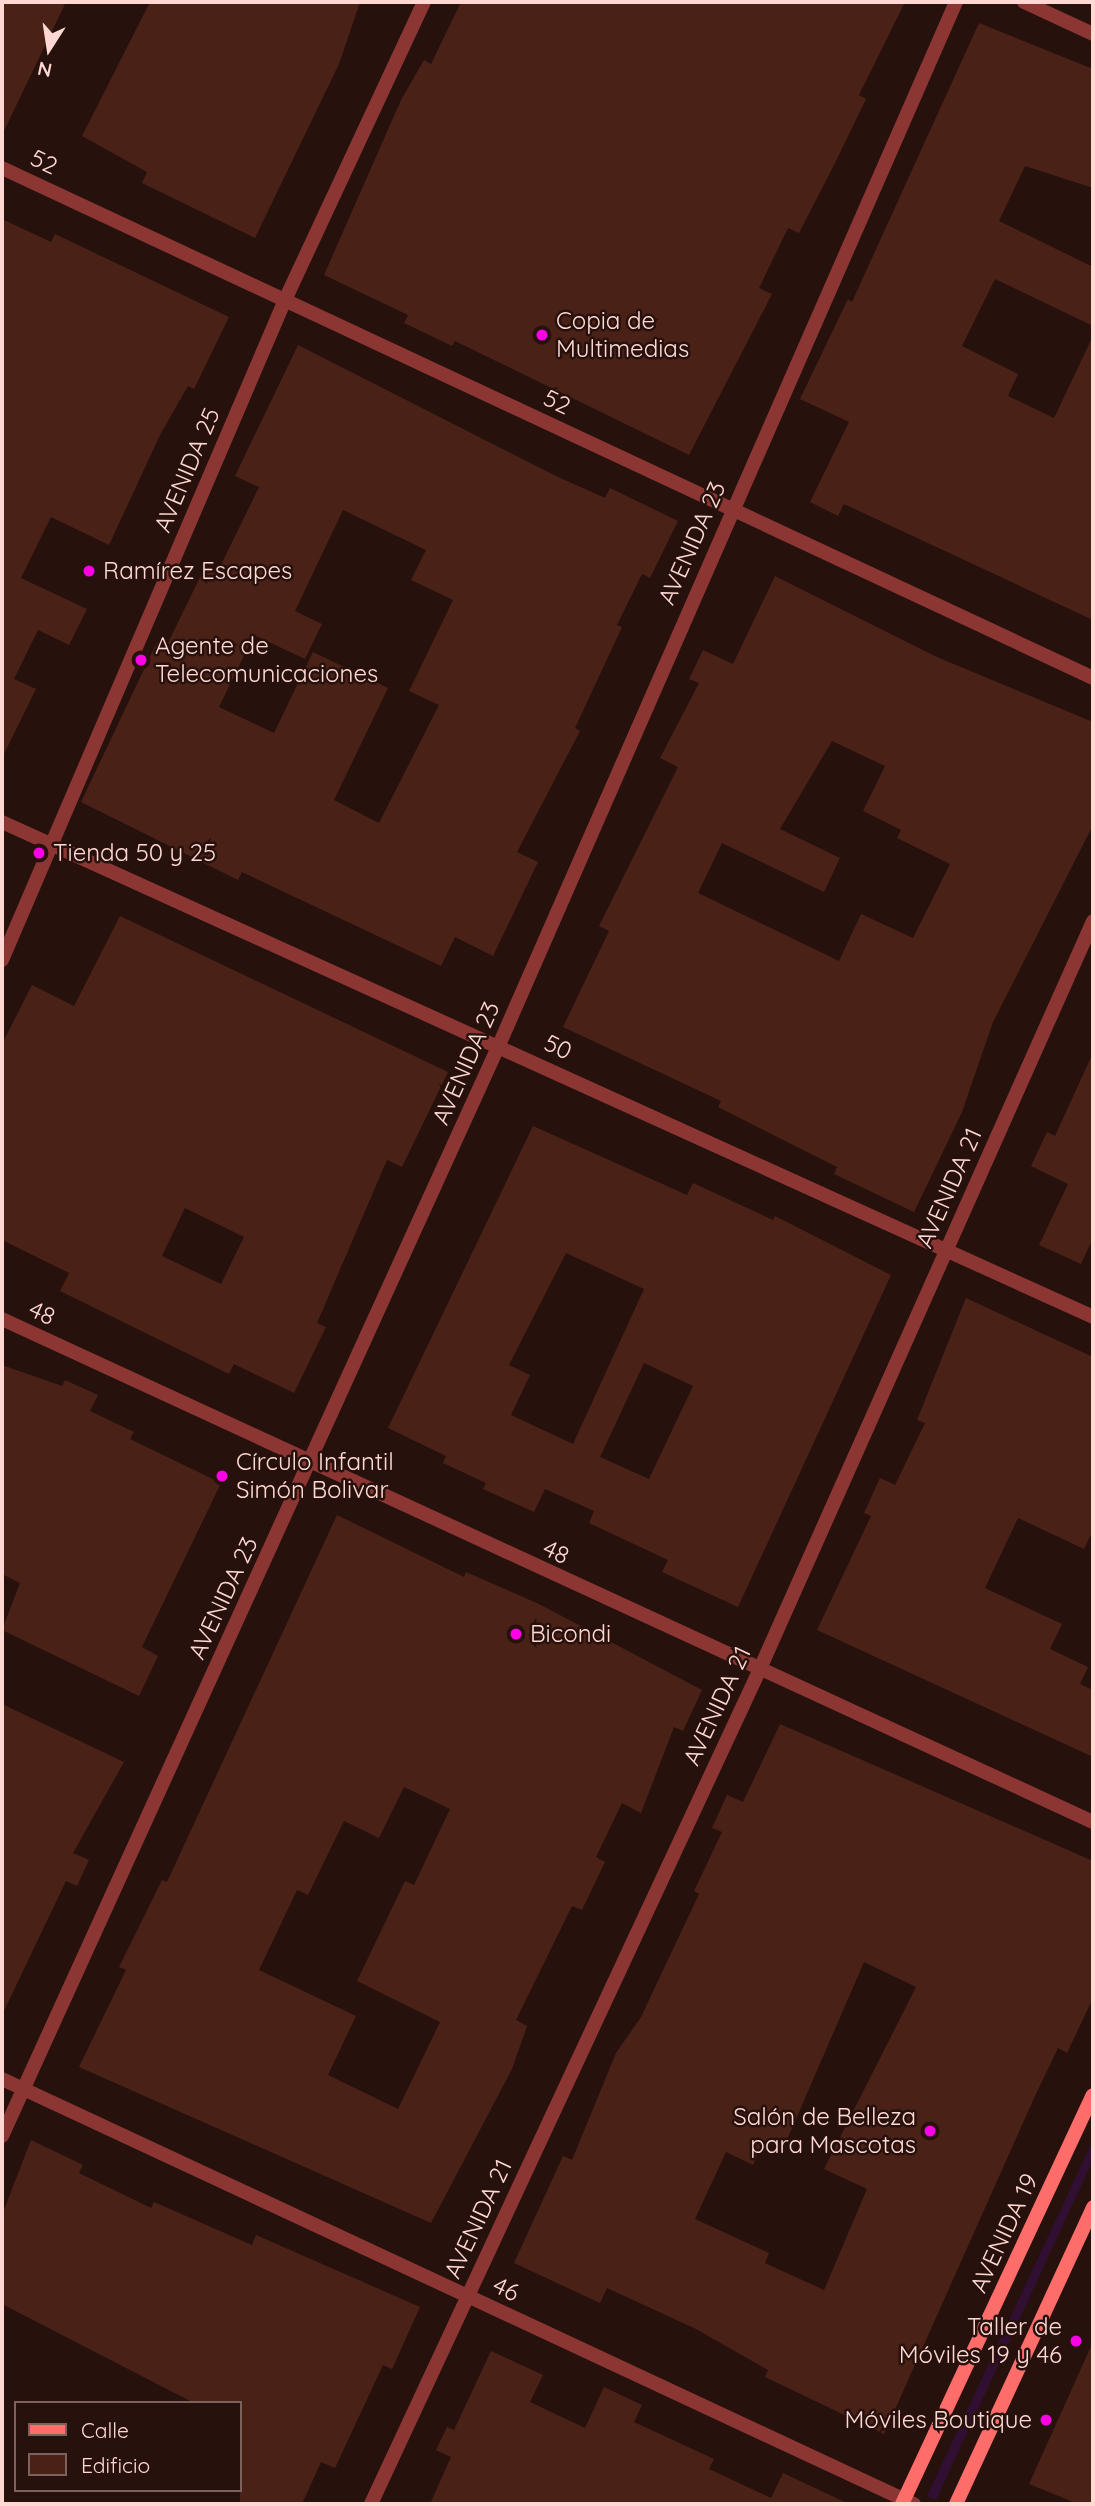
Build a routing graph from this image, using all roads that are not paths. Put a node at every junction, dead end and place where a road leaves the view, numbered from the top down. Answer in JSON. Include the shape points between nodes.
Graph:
{"nodes":[{"id":1,"x":424,"y":2,"type":"edge"},
{"id":2,"x":956,"y":2,"type":"edge"},
{"id":3,"x":1024,"y":2,"type":"edge"},
{"id":4,"x":1093,"y":34,"type":"edge"},
{"id":5,"x":2,"y":168,"type":"edge"},
{"id":6,"x":285,"y":300,"type":"junction"},
{"id":7,"x":732,"y":509,"type":"junction"},
{"id":8,"x":1093,"y":678,"type":"edge"},
{"id":9,"x":2,"y":822,"type":"edge"},
{"id":10,"x":51,"y":846,"type":"junction"},
{"id":11,"x":1093,"y":920,"type":"edge"},
{"id":12,"x":2,"y":960,"type":"edge"},
{"id":13,"x":499,"y":1045,"type":"junction"},
{"id":14,"x":947,"y":1249,"type":"junction"},
{"id":15,"x":1093,"y":1317,"type":"edge"},
{"id":16,"x":2,"y":1319,"type":"edge"},
{"id":17,"x":310,"y":1462,"type":"junction"},
{"id":18,"x":759,"y":1671,"type":"junction"},
{"id":19,"x":1093,"y":1822,"type":"edge"},
{"id":20,"x":2,"y":2079,"type":"edge"},
{"id":21,"x":24,"y":2089,"type":"junction"},
{"id":22,"x":1093,"y":2095,"type":"edge"},
{"id":23,"x":2,"y":2136,"type":"edge"},
{"id":24,"x":1093,"y":2207,"type":"edge"},
{"id":25,"x":467,"y":2296,"type":"junction"},
{"id":26,"x":907,"y":2503,"type":"edge"},
{"id":27,"x":371,"y":2504,"type":"edge"},
{"id":28,"x":956,"y":2504,"type":"edge"}],
"edges":[{"from":1,"to":6,"type":"street","name":"AVENIDA 25"},
{"from":2,"to":7,"type":"street","name":"AVENIDA 23"},
{"from":3,"to":4,"type":"street"},
{"from":5,"to":6,"type":"street","name":"52"},
{"from":6,"to":7,"type":"street","name":"52"},
{"from":6,"to":10,"type":"street","name":"AVENIDA 25"},
{"from":7,"to":8,"type":"street","name":"52"},
{"from":7,"to":13,"type":"street","name":"AVENIDA 23"},
{"from":9,"to":10,"type":"street","name":"50"},
{"from":10,"to":12,"type":"street","name":"AVENIDA 25"},
{"from":10,"to":13,"type":"street","name":"50"},
{"from":11,"to":14,"type":"street","name":"AVENIDA 21"},
{"from":13,"to":14,"type":"street","name":"50"},
{"from":13,"to":17,"type":"street","name":"AVENIDA 23"},
{"from":14,"to":15,"type":"street","name":"50"},
{"from":14,"to":18,"type":"street","name":"AVENIDA 21"},
{"from":16,"to":17,"type":"street","name":"48"},
{"from":17,"to":18,"type":"street","name":"48"},
{"from":17,"to":21,"type":"street","name":"AVENIDA 23"},
{"from":18,"to":19,"type":"street","name":"48"},
{"from":18,"to":25,"type":"street","name":"AVENIDA 21"},
{"from":20,"to":21,"type":"street","name":"46"},
{"from":21,"to":23,"type":"street","name":"AVENIDA 23"},
{"from":21,"to":25,"type":"street","name":"46"},
{"from":22,"to":26,"type":"main road","name":"AVENIDA 19"},
{"from":24,"to":28,"type":"main road"},
{"from":25,"to":26,"type":"street","name":"46"},
{"from":25,"to":27,"type":"street","name":"AVENIDA 21"}]}
